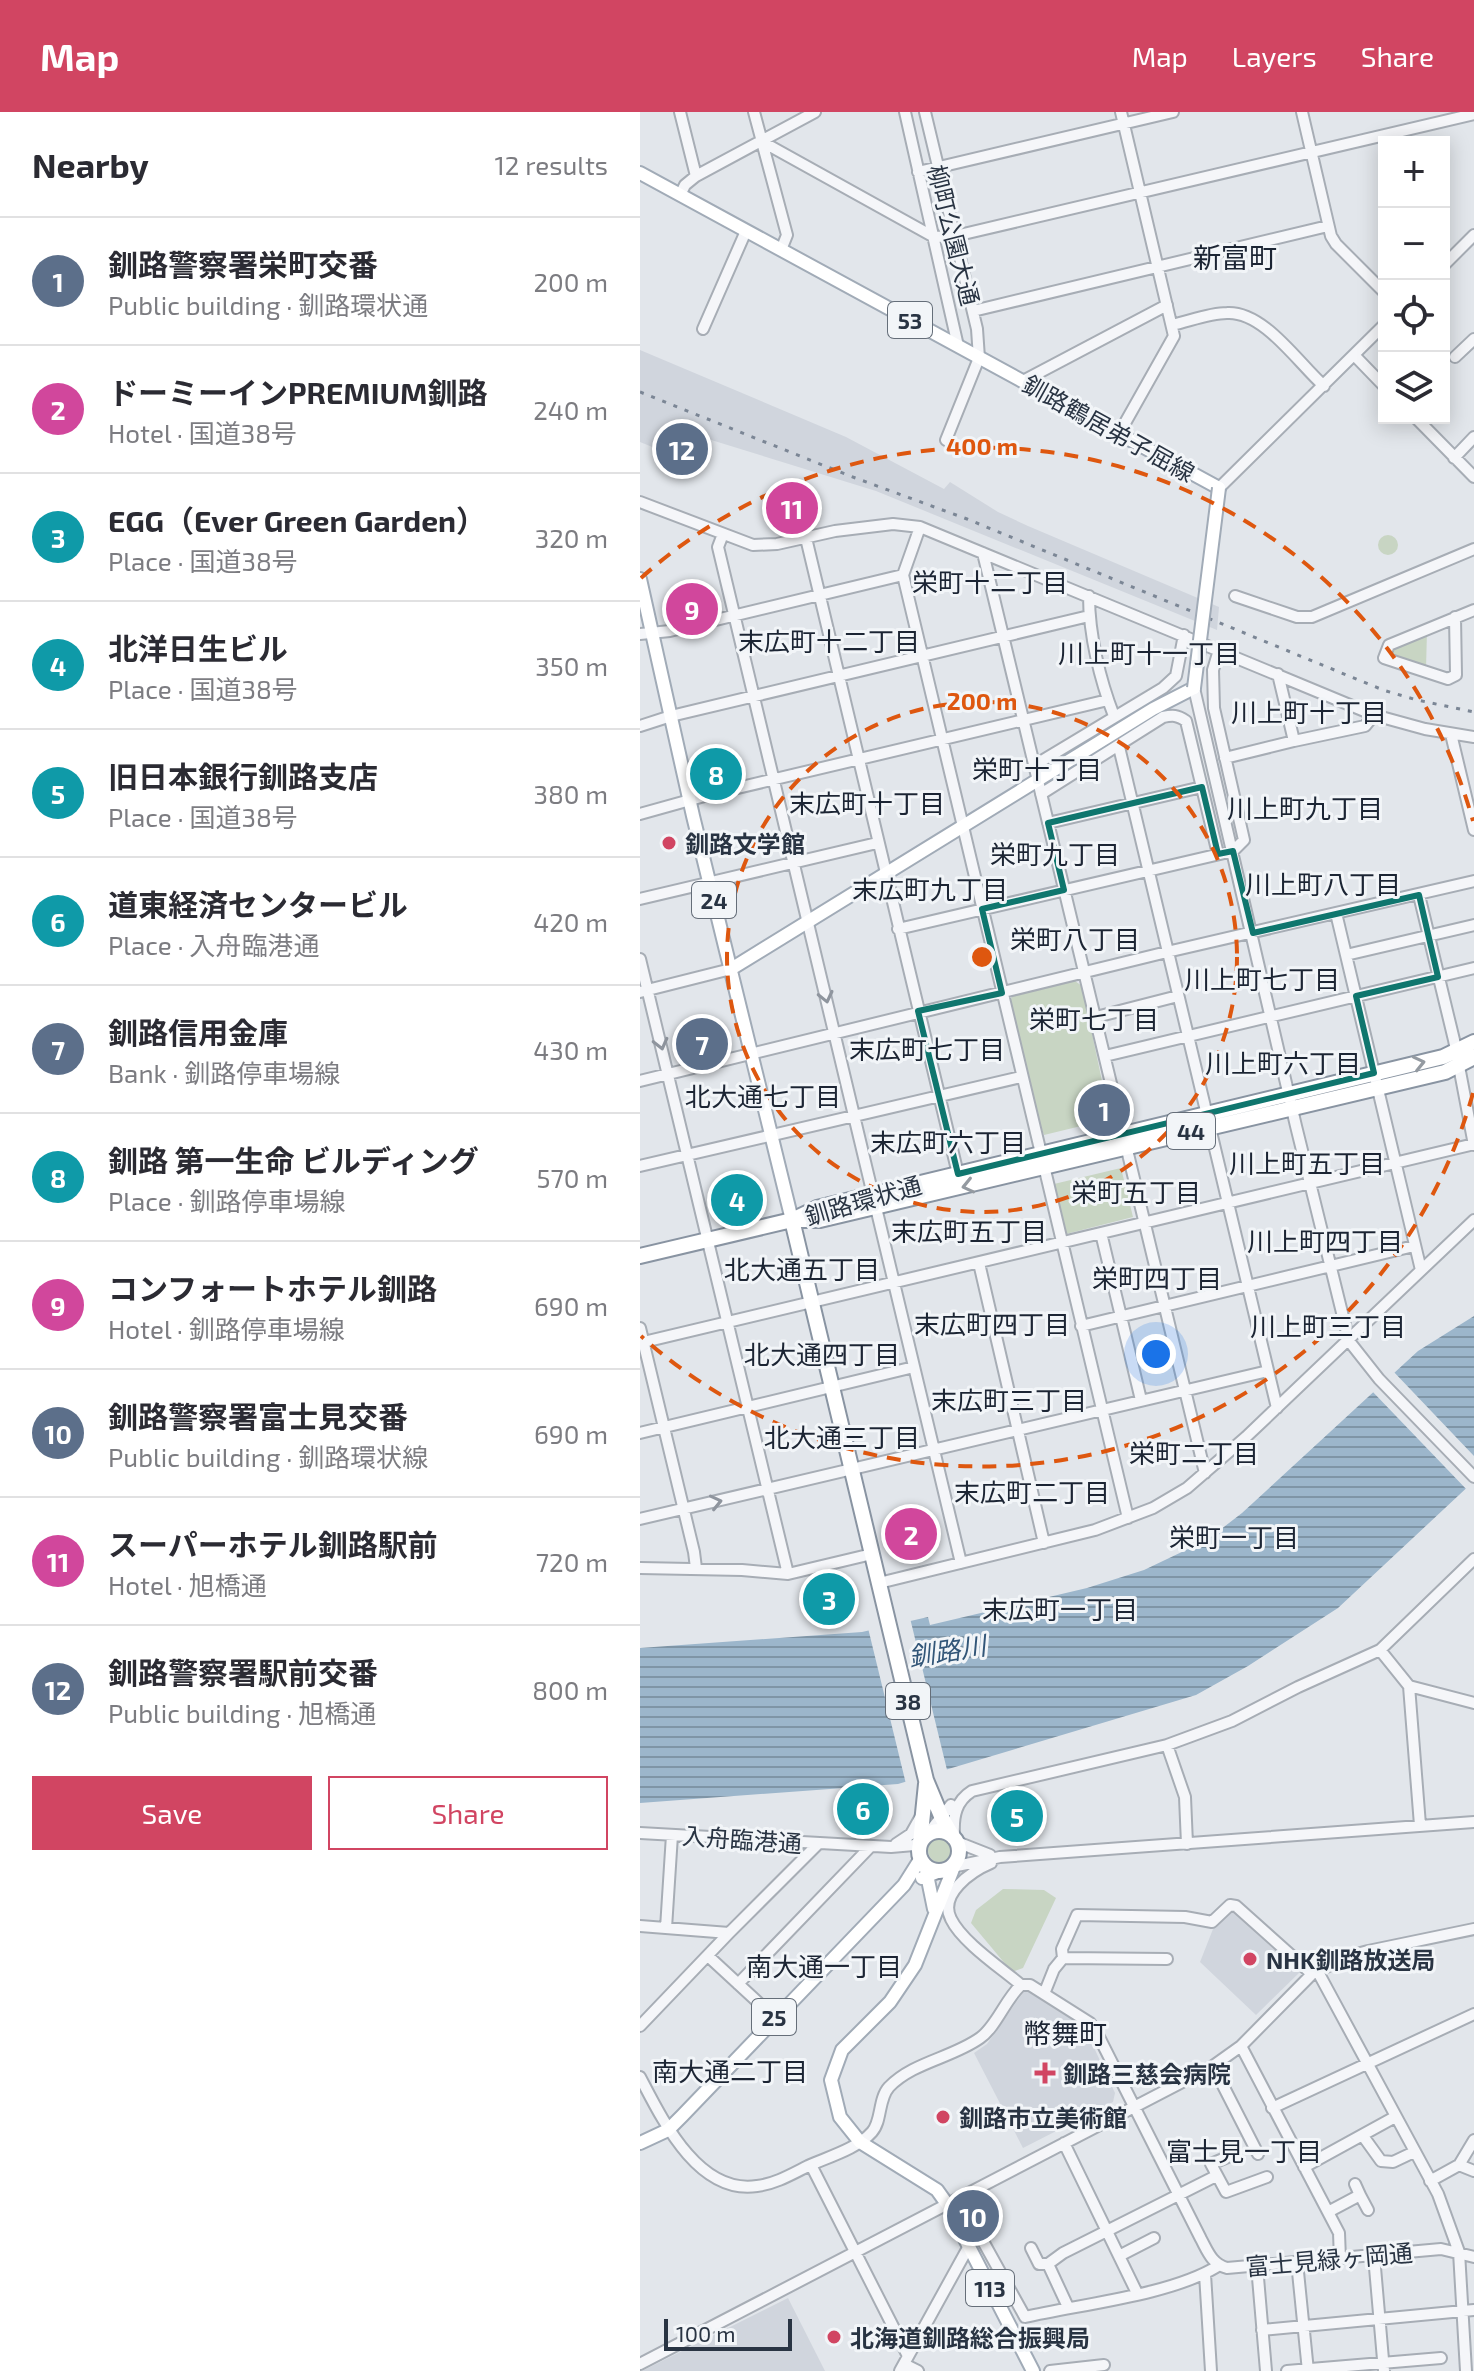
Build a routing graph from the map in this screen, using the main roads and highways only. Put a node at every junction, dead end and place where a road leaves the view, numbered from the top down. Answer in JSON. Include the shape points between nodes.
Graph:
{"nodes":[{"id":1,"x":640,"y":173,"type":"edge"},
{"id":2,"x":640,"y":579,"type":"edge"},
{"id":3,"x":646,"y":633,"type":"edge"},
{"id":4,"x":731,"y":969,"type":"junction"},
{"id":5,"x":1474,"y":1042,"type":"edge"},
{"id":6,"x":1474,"y":1057,"type":"edge"},
{"id":7,"x":1457,"y":1060,"type":"junction"},
{"id":8,"x":1042,"y":1161,"type":"junction"},
{"id":9,"x":875,"y":1201,"type":"junction"},
{"id":10,"x":792,"y":1220,"type":"junction"},
{"id":11,"x":640,"y":1256,"type":"edge"},
{"id":12,"x":928,"y":1801,"type":"junction"},
{"id":13,"x":955,"y":1839,"type":"junction"},
{"id":14,"x":932,"y":1857,"type":"junction"},
{"id":15,"x":904,"y":1885,"type":"junction"},
{"id":16,"x":934,"y":1916,"type":"junction"},
{"id":17,"x":640,"y":2143,"type":"edge"},
{"id":18,"x":1033,"y":2371,"type":"edge"}],
"edges":[{"from":1,"to":4,"type":"main road","name":"釧路鶴居弟子屈線","number":"53","bridge":true,"via":[[1219,488],[1194,688]]},
{"from":2,"to":3,"type":"main road","number":"24"},
{"from":3,"to":4,"type":"main road","number":"24"},
{"from":4,"to":10,"type":"main road","number":"24"},
{"from":5,"to":7,"type":"highway","name":"釧路環状通","number":"44"},
{"from":6,"to":7,"type":"highway","name":"釧路環状通","number":"44"},
{"from":7,"to":8,"type":"highway","name":"釧路環状通","number":"44"},
{"from":8,"to":9,"type":"highway","name":"釧路環状通","number":"44","one_way":true},
{"from":8,"to":9,"type":"highway","name":"釧路環状通","number":"44","via":[[958,1174]]},
{"from":9,"to":10,"type":"highway","name":"釧路環状通","number":"44","via":[[820,1220]]},
{"from":10,"to":11,"type":"highway","name":"釧路環状通"},
{"from":10,"to":12,"type":"highway","number":"38"},
{"from":12,"to":13,"type":"highway","number":"38","via":[[951,1808]]},
{"from":12,"to":14,"type":"highway","number":"38"},
{"from":13,"to":14,"type":"highway","number":"38"},
{"from":13,"to":14,"type":"highway","via":[[937,1831]]},
{"from":14,"to":15,"type":"main road","number":"25"},
{"from":14,"to":15,"type":"main road","number":"25"},
{"from":14,"to":16,"type":"main road","number":"113"},
{"from":14,"to":16,"type":"main road","number":"113"},
{"from":15,"to":17,"type":"main road","number":"25","via":[[668,2130]]},
{"from":16,"to":18,"type":"main road","number":"113","via":[[901,1987],[852,2037],[835,2064],[834,2100],[860,2142],[937,2190]]}]}
